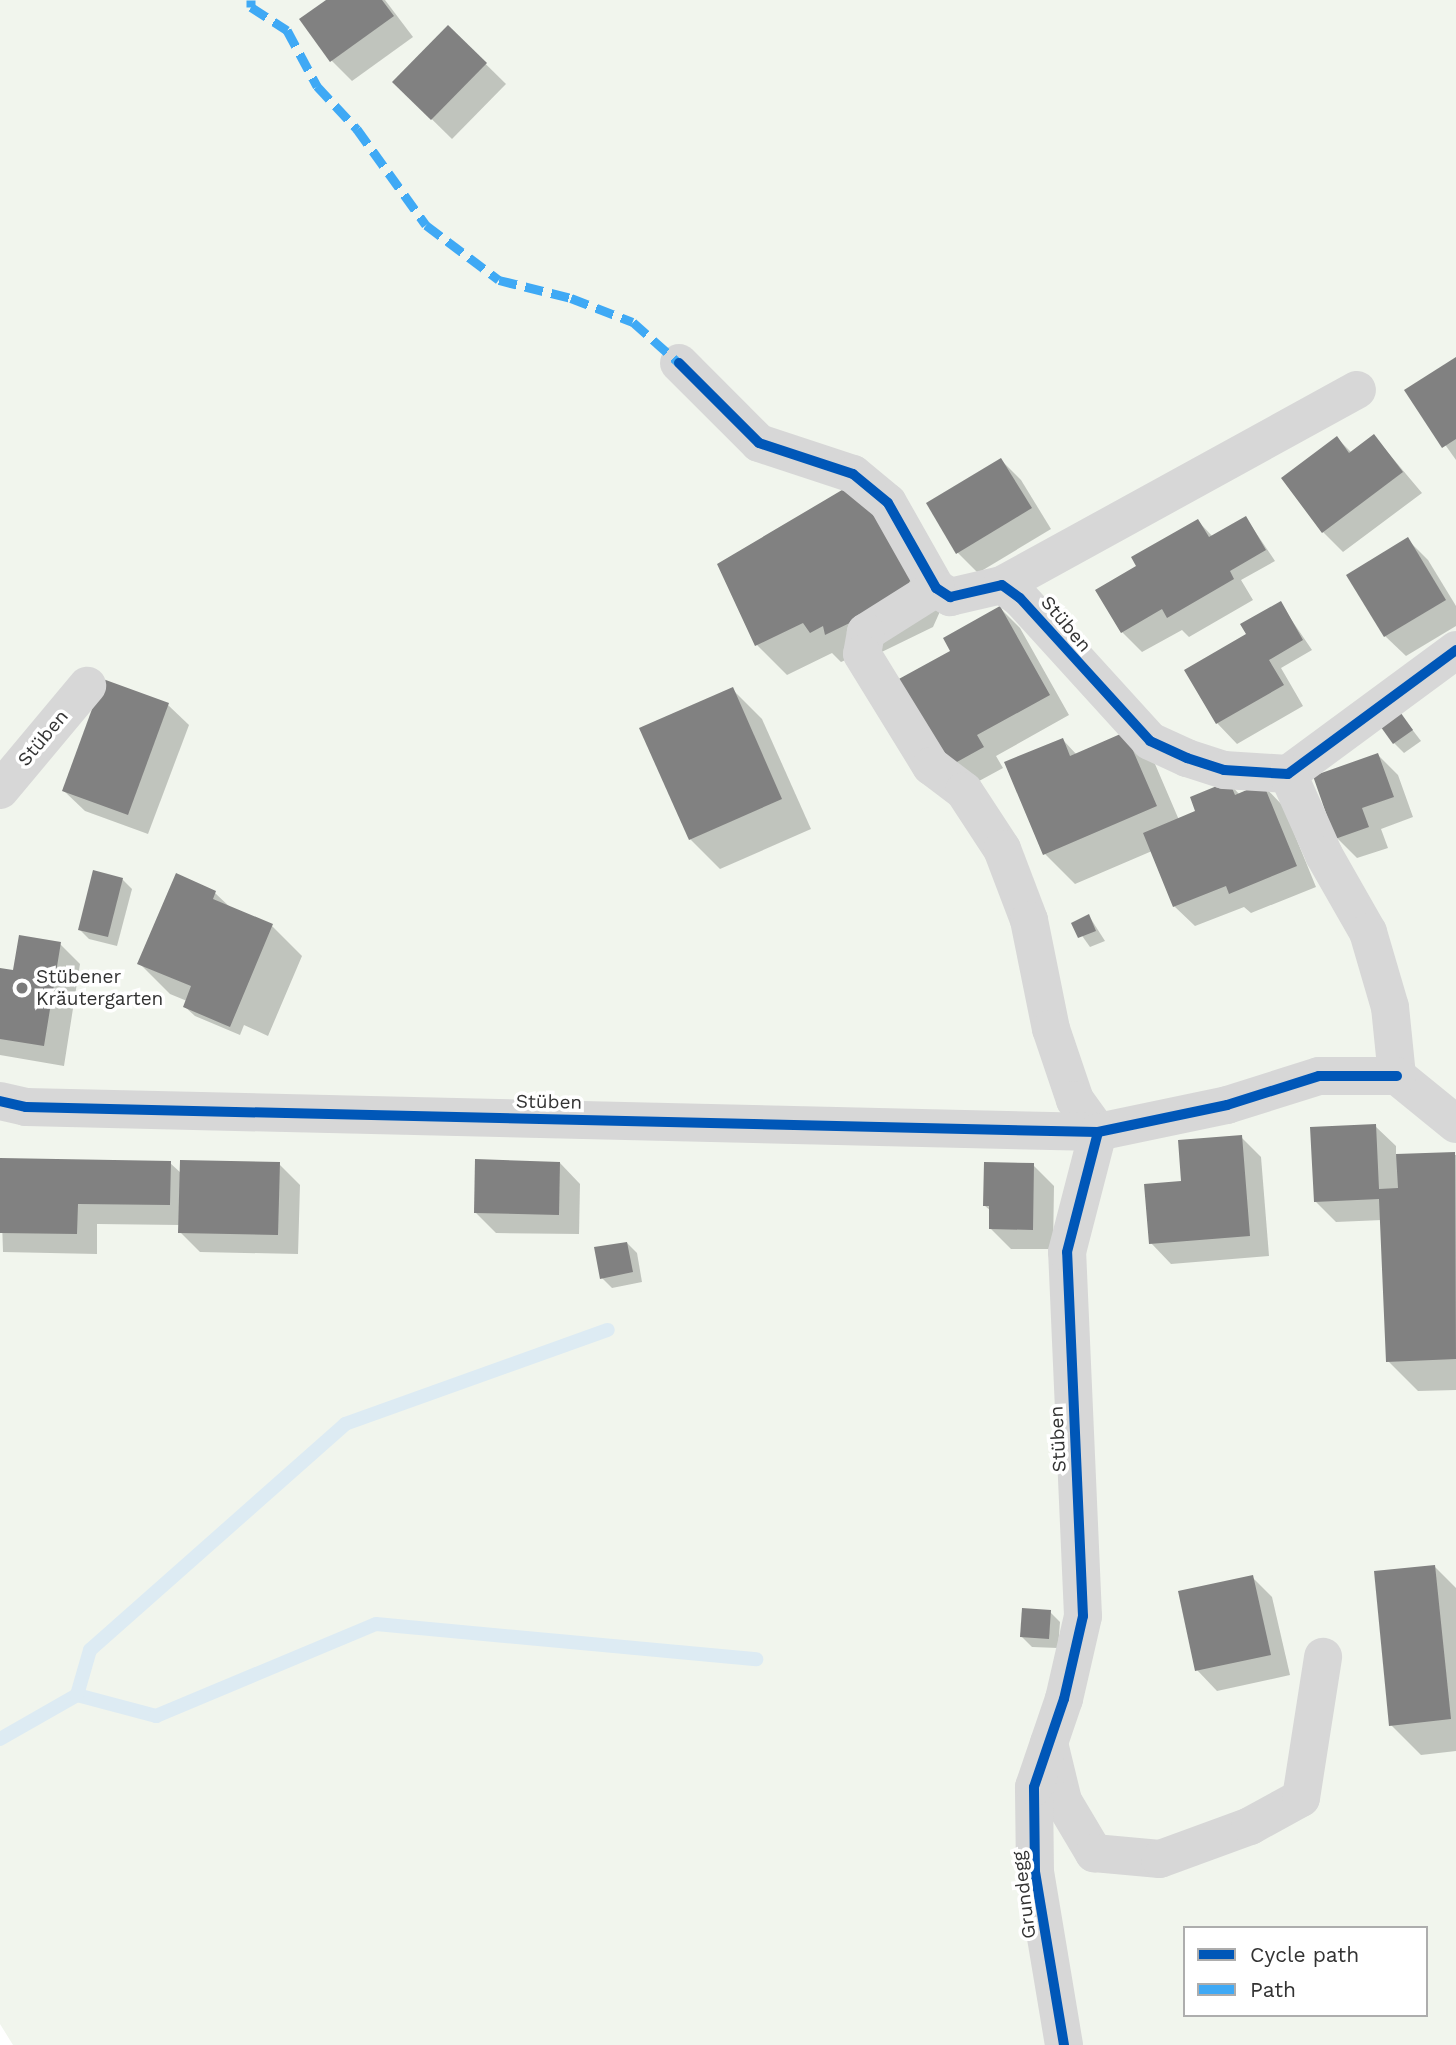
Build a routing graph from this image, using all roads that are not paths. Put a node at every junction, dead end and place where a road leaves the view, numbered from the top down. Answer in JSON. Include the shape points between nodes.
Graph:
{"nodes":[{"id":1,"x":679,"y":363,"type":"dead end"},
{"id":2,"x":1357,"y":390,"type":"dead end"},
{"id":3,"x":1002,"y":585,"type":"junction"},
{"id":4,"x":936,"y":588,"type":"junction"},
{"id":5,"x":1456,"y":650,"type":"edge"},
{"id":6,"x":87,"y":686,"type":"dead end"},
{"id":7,"x":1288,"y":774,"type":"junction"},
{"id":8,"x":0,"y":790,"type":"edge"},
{"id":9,"x":1397,"y":1076,"type":"junction"},
{"id":10,"x":0,"y":1101,"type":"edge"},
{"id":11,"x":1456,"y":1124,"type":"edge"},
{"id":12,"x":1098,"y":1132,"type":"junction"},
{"id":13,"x":1322,"y":1657,"type":"dead end"},
{"id":14,"x":1049,"y":1743,"type":"junction"},
{"id":15,"x":1064,"y":2045,"type":"edge"}],
"edges":[{"from":1,"to":4,"type":"street","via":[[759,443],[853,474],[888,503]]},
{"from":2,"to":3,"type":"street"},
{"from":3,"to":4,"type":"street","via":[[950,597]]},
{"from":3,"to":7,"type":"street","name":"Stüben","via":[[1041,618],[1064,650],[1150,741],[1224,770]]},
{"from":4,"to":12,"type":"street","via":[[866,632],[862,654],[932,766],[964,791],[1002,849],[1029,920],[1051,1029],[1074,1100]]},
{"from":5,"to":7,"type":"street"},
{"from":6,"to":8,"type":"street","name":"Stüben"},
{"from":7,"to":9,"type":"street","via":[[1324,855],[1368,932],[1390,1007]]},
{"from":9,"to":11,"type":"street"},
{"from":9,"to":12,"type":"street","name":"Stüben","via":[[1319,1076],[1227,1105]]},
{"from":10,"to":12,"type":"street","name":"Stüben","via":[[26,1107]]},
{"from":12,"to":14,"type":"street","name":"Stüben","via":[[1067,1252],[1083,1616]]},
{"from":13,"to":14,"type":"street","name":"Stüben","via":[[1301,1798],[1250,1826],[1160,1859],[1094,1853],[1063,1801]]},
{"from":14,"to":15,"type":"street","name":"Grundegg","via":[[1034,1787],[1035,1872]]}]}
